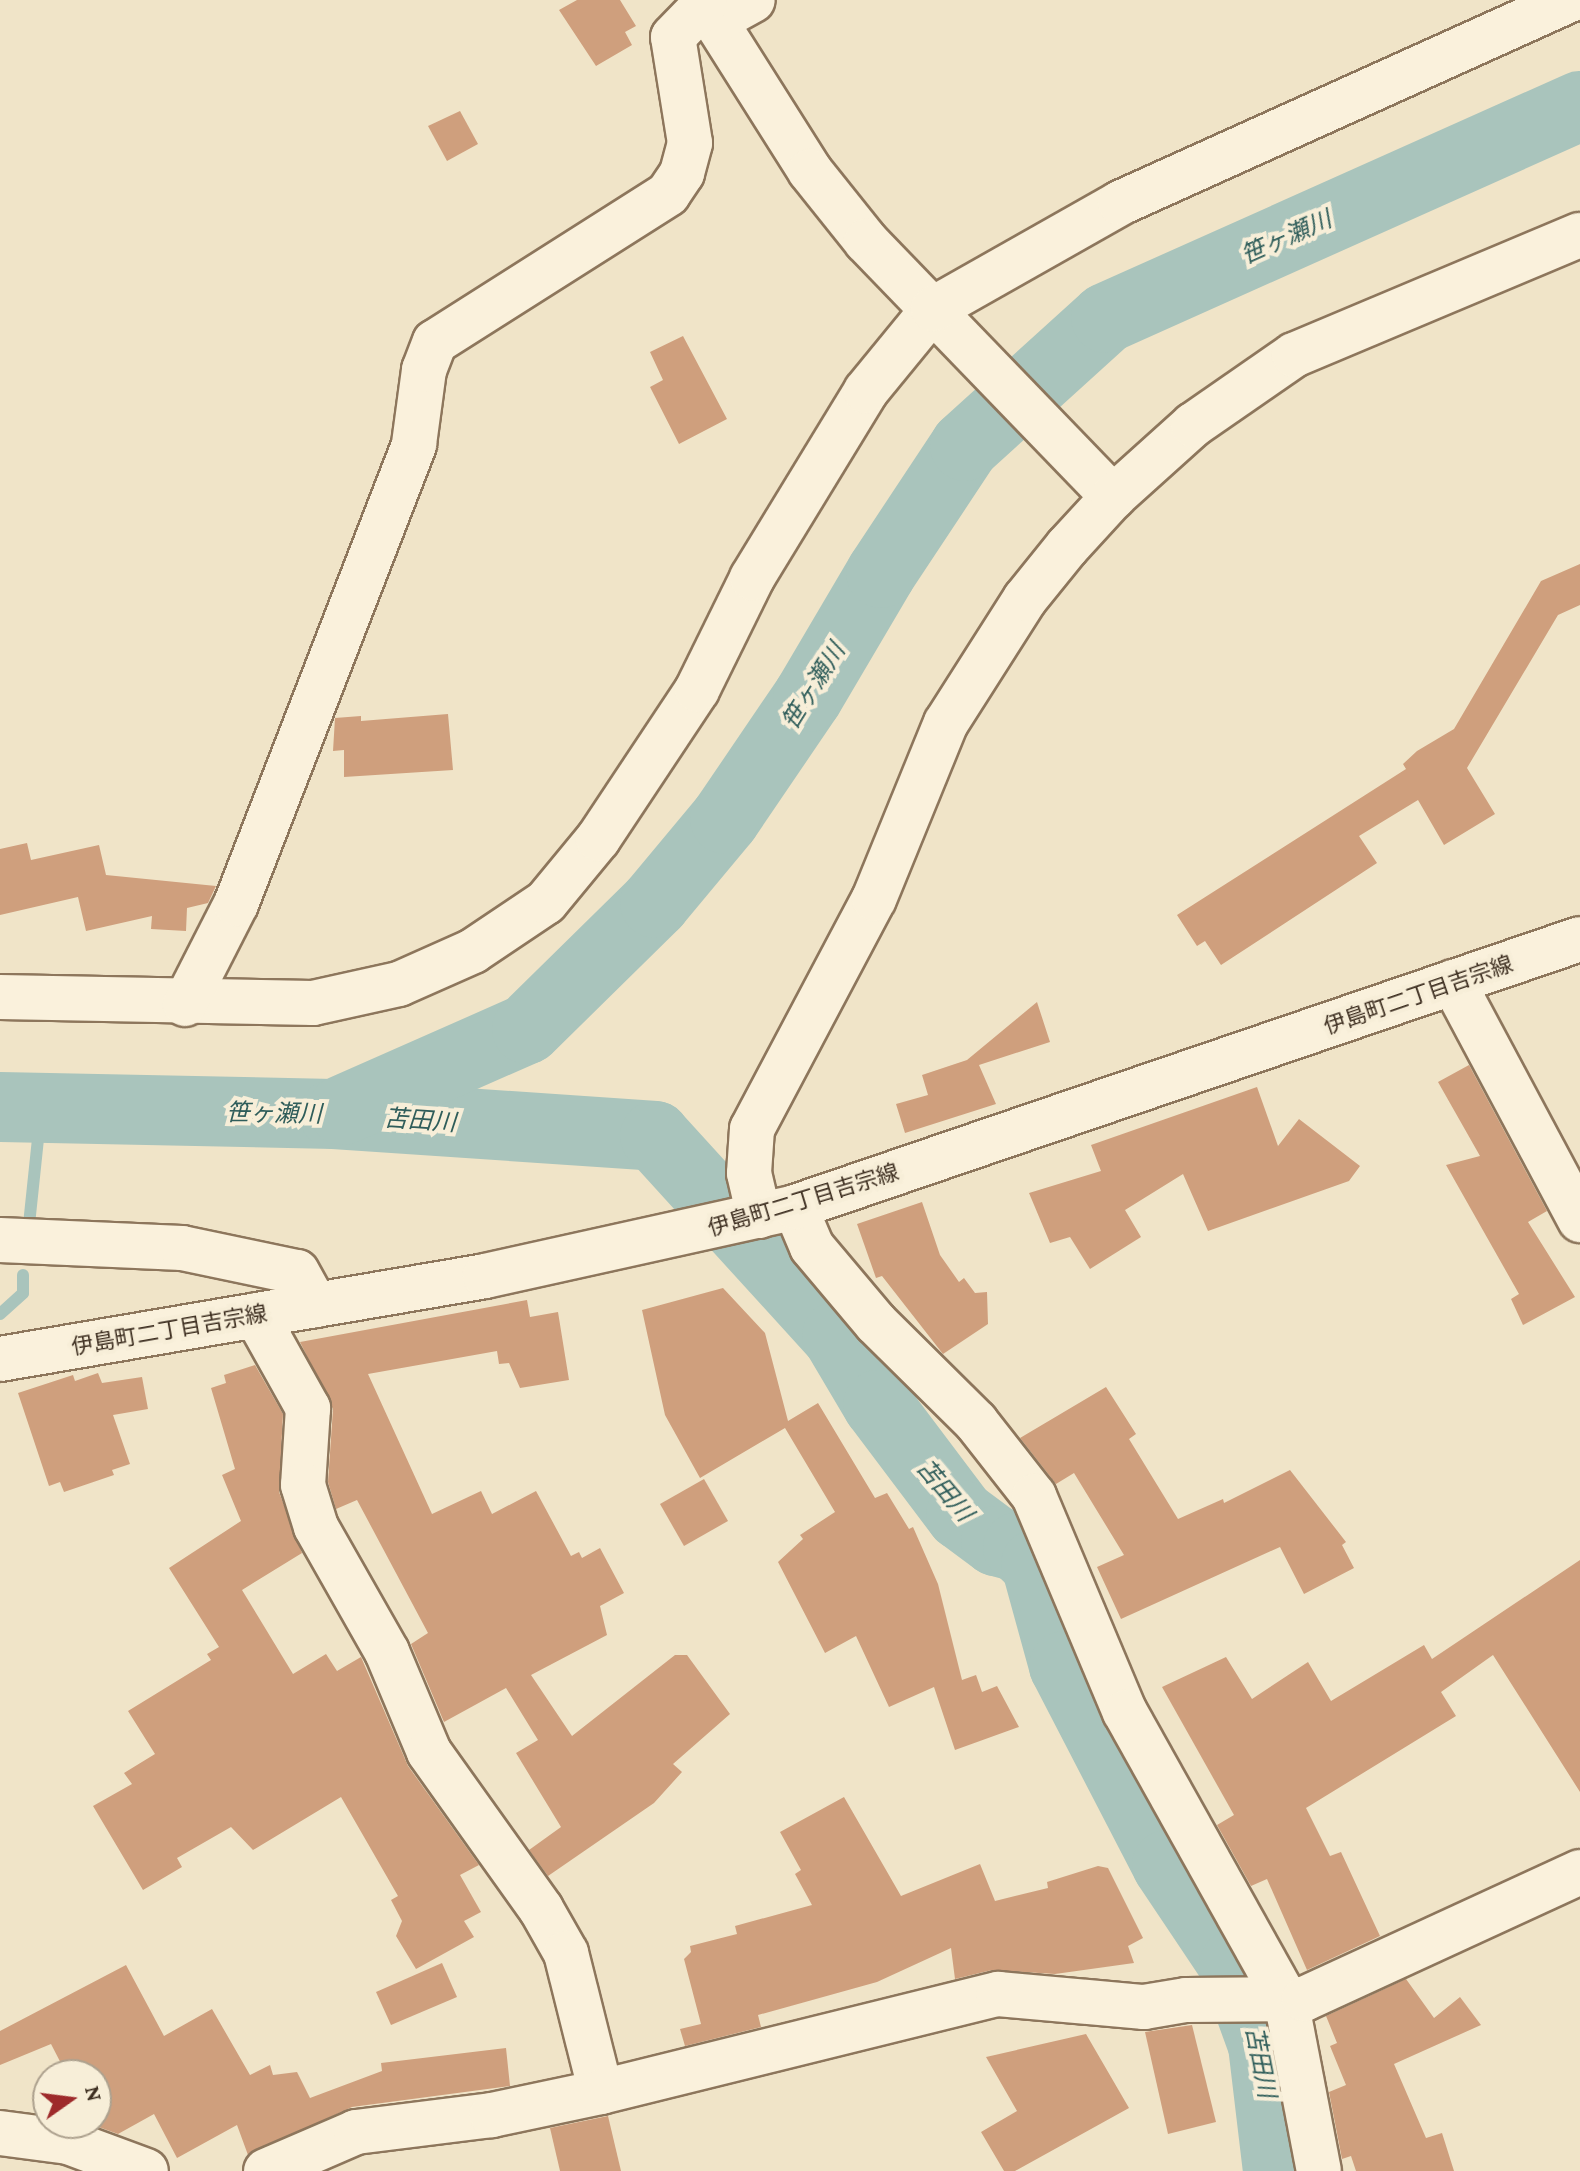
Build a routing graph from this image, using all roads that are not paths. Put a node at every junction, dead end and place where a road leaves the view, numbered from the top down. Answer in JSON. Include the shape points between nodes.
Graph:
{"nodes":[{"id":1,"x":753,"y":0,"type":"edge"},
{"id":2,"x":1570,"y":0,"type":"edge"},
{"id":3,"x":707,"y":9,"type":"edge"},
{"id":4,"x":1580,"y":235,"type":"edge"},
{"id":5,"x":937,"y":314,"type":"junction"},
{"id":6,"x":1099,"y":483,"type":"junction"},
{"id":7,"x":1580,"y":939,"type":"edge"},
{"id":8,"x":1453,"y":982,"type":"junction"},
{"id":9,"x":0,"y":997,"type":"edge"},
{"id":10,"x":185,"y":1004,"type":"junction"},
{"id":11,"x":777,"y":1212,"type":"junction"},
{"id":12,"x":1580,"y":1220,"type":"edge"},
{"id":13,"x":0,"y":1240,"type":"edge"},
{"id":14,"x":315,"y":1305,"type":"junction"},
{"id":15,"x":256,"y":1315,"type":"junction"},
{"id":16,"x":0,"y":1359,"type":"edge"},
{"id":17,"x":1580,"y":1872,"type":"edge"},
{"id":18,"x":1278,"y":2000,"type":"junction"},
{"id":19,"x":601,"y":2092,"type":"junction"},
{"id":20,"x":0,"y":2133,"type":"edge"},
{"id":21,"x":146,"y":2171,"type":"edge"},
{"id":22,"x":266,"y":2171,"type":"edge"},
{"id":23,"x":1319,"y":2171,"type":"edge"}],
"edges":[{"from":1,"to":3,"type":"street"},
{"from":2,"to":5,"type":"street","via":[[1120,203]]},
{"from":3,"to":5,"type":"street","via":[[810,171],[866,241]]},
{"from":3,"to":10,"type":"street","via":[[673,37],[690,143],[682,173],[668,194],[435,342],[424,370],[414,444],[236,904]]},
{"from":4,"to":6,"type":"street","via":[[1294,355]]},
{"from":5,"to":6,"type":"street"},
{"from":5,"to":10,"type":"street","via":[[866,391],[752,578],[697,690],[598,839],[546,902],[473,951],[399,984],[313,1003]]},
{"from":6,"to":11,"type":"street","via":[[946,723],[874,899],[752,1129],[749,1173]]},
{"from":7,"to":8,"type":"street","name":"伊島町二丁目吉宗線"},
{"from":8,"to":11,"type":"street","name":"伊島町二丁目吉宗線"},
{"from":8,"to":12,"type":"street"},
{"from":9,"to":10,"type":"street"},
{"from":11,"to":14,"type":"street","name":"伊島町二丁目吉宗線"},
{"from":11,"to":18,"type":"street","via":[[876,1323],[976,1422],[1034,1496],[1125,1712]]},
{"from":13,"to":14,"type":"street","via":[[182,1248],[297,1272]]},
{"from":14,"to":15,"type":"street","name":"伊島町二丁目吉宗線"},
{"from":15,"to":16,"type":"street","name":"伊島町二丁目吉宗線"},
{"from":15,"to":19,"type":"street","via":[[308,1408],[303,1485],[316,1527],[387,1652],[429,1752],[541,1909],[566,1953]]},
{"from":17,"to":18,"type":"street","via":[[1304,1999]]},
{"from":18,"to":19,"type":"street","via":[[1144,2007],[998,1994]]},
{"from":18,"to":23,"type":"street"},
{"from":19,"to":22,"type":"street","via":[[492,2115],[356,2132]]},
{"from":20,"to":21,"type":"street","via":[[68,2142]]}]}
